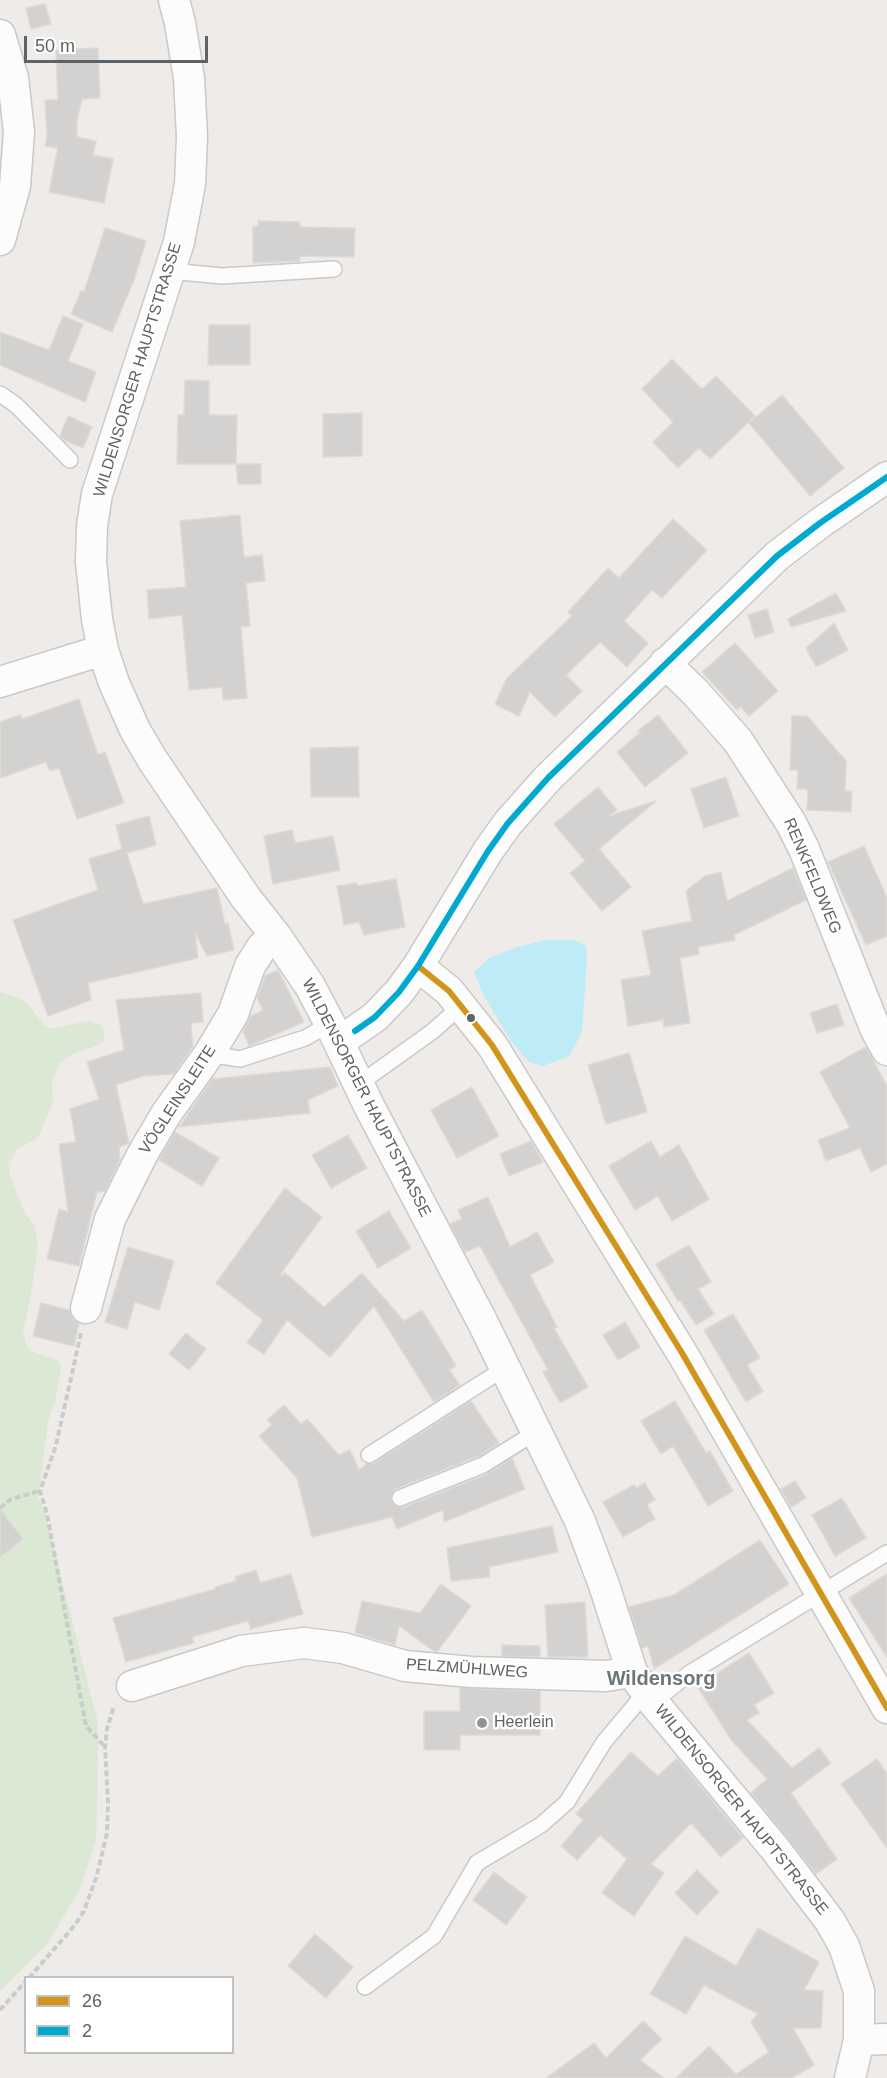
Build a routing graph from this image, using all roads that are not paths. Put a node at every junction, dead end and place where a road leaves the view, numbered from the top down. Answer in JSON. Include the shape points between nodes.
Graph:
{"nodes":[{"id":1,"x":174,"y":0,"type":"edge"},
{"id":2,"x":0,"y":35,"type":"edge"},
{"id":3,"x":0,"y":240,"type":"edge"},
{"id":4,"x":334,"y":269,"type":"dead end"},
{"id":5,"x":170,"y":271,"type":"junction"},
{"id":6,"x":0,"y":394,"type":"edge"},
{"id":7,"x":70,"y":460,"type":"dead end"},
{"id":8,"x":887,"y":477,"type":"edge"},
{"id":9,"x":104,"y":650,"type":"junction"},
{"id":10,"x":665,"y":663,"type":"junction"},
{"id":11,"x":0,"y":682,"type":"edge"},
{"id":12,"x":276,"y":936,"type":"junction"},
{"id":13,"x":418,"y":966,"type":"junction"},
{"id":14,"x":461,"y":1006,"type":"junction"},
{"id":15,"x":334,"y":1033,"type":"junction"},
{"id":16,"x":887,"y":1050,"type":"edge"},
{"id":17,"x":209,"y":1054,"type":"junction"},
{"id":18,"x":359,"y":1084,"type":"junction"},
{"id":19,"x":86,"y":1308,"type":"road end"},
{"id":20,"x":505,"y":1368,"type":"junction"},
{"id":21,"x":536,"y":1432,"type":"junction"},
{"id":22,"x":369,"y":1455,"type":"dead end"},
{"id":23,"x":400,"y":1498,"type":"dead end"},
{"id":24,"x":887,"y":1553,"type":"edge"},
{"id":25,"x":821,"y":1593,"type":"junction"},
{"id":26,"x":132,"y":1686,"type":"road end"},
{"id":27,"x":644,"y":1689,"type":"junction"},
{"id":28,"x":887,"y":1708,"type":"edge"},
{"id":29,"x":365,"y":1987,"type":"dead end"},
{"id":30,"x":873,"y":2039,"type":"edge"},
{"id":31,"x":850,"y":2078,"type":"edge"}],
"edges":[{"from":1,"to":5,"type":"street","name":"WILDENSORGER HAUPTSTRASSE","via":[[189,78],[192,137],[190,184]]},
{"from":2,"to":3,"type":"street","via":[[13,78],[19,132],[15,186]]},
{"from":4,"to":5,"type":"lane","via":[[222,276]]},
{"from":5,"to":9,"type":"street","name":"WILDENSORGER HAUPTSTRASSE","via":[[98,494],[92,526],[91,562]]},
{"from":6,"to":7,"type":"lane"},
{"from":8,"to":10,"type":"street","via":[[777,556]]},
{"from":9,"to":11,"type":"street"},
{"from":9,"to":12,"type":"street","name":"WILDENSORGER HAUPTSTRASSE","via":[[114,683],[152,759]]},
{"from":10,"to":13,"type":"street","via":[[508,823]]},
{"from":10,"to":16,"type":"street","name":"RENKFELDWEG","via":[[738,741],[791,823]]},
{"from":12,"to":15,"type":"street","name":"WILDENSORGER HAUPTSTRASSE","via":[[310,986]]},
{"from":12,"to":17,"type":"street","name":"VÖGLEINSLEITE","via":[[262,947],[250,966],[233,1014]]},
{"from":13,"to":14,"type":"street"},
{"from":13,"to":15,"type":"street","via":[[375,1017]]},
{"from":14,"to":18,"type":"lane"},
{"from":14,"to":25,"type":"street","via":[[492,1046],[669,1334]]},
{"from":15,"to":17,"type":"lane","via":[[240,1059]]},
{"from":15,"to":18,"type":"street","name":"WILDENSORGER HAUPTSTRASSE"},
{"from":17,"to":19,"type":"street","name":"VÖGLEINSLEITE","via":[[166,1114],[110,1219]]},
{"from":18,"to":20,"type":"street","name":"WILDENSORGER HAUPTSTRASSE"},
{"from":20,"to":21,"type":"street","name":"WILDENSORGER HAUPTSTRASSE"},
{"from":20,"to":22,"type":"lane"},
{"from":21,"to":23,"type":"lane","via":[[483,1465]]},
{"from":21,"to":27,"type":"street","name":"WILDENSORGER HAUPTSTRASSE","via":[[580,1521]]},
{"from":24,"to":25,"type":"lane"},
{"from":25,"to":27,"type":"lane","via":[[690,1673]]},
{"from":25,"to":28,"type":"street"},
{"from":26,"to":27,"type":"street","name":"PELZMÜHLWEG","via":[[241,1652],[304,1643],[343,1648],[405,1666],[606,1676]]},
{"from":27,"to":29,"type":"lane","via":[[604,1742],[567,1802],[541,1825],[477,1863],[434,1936]]},
{"from":27,"to":30,"type":"street","name":"WILDENSORGER HAUPTSTRASSE","via":[[830,1921],[844,1947]]},
{"from":30,"to":31,"type":"street","name":"WILDENSORGER HAUPTSTRASSE"}]}
